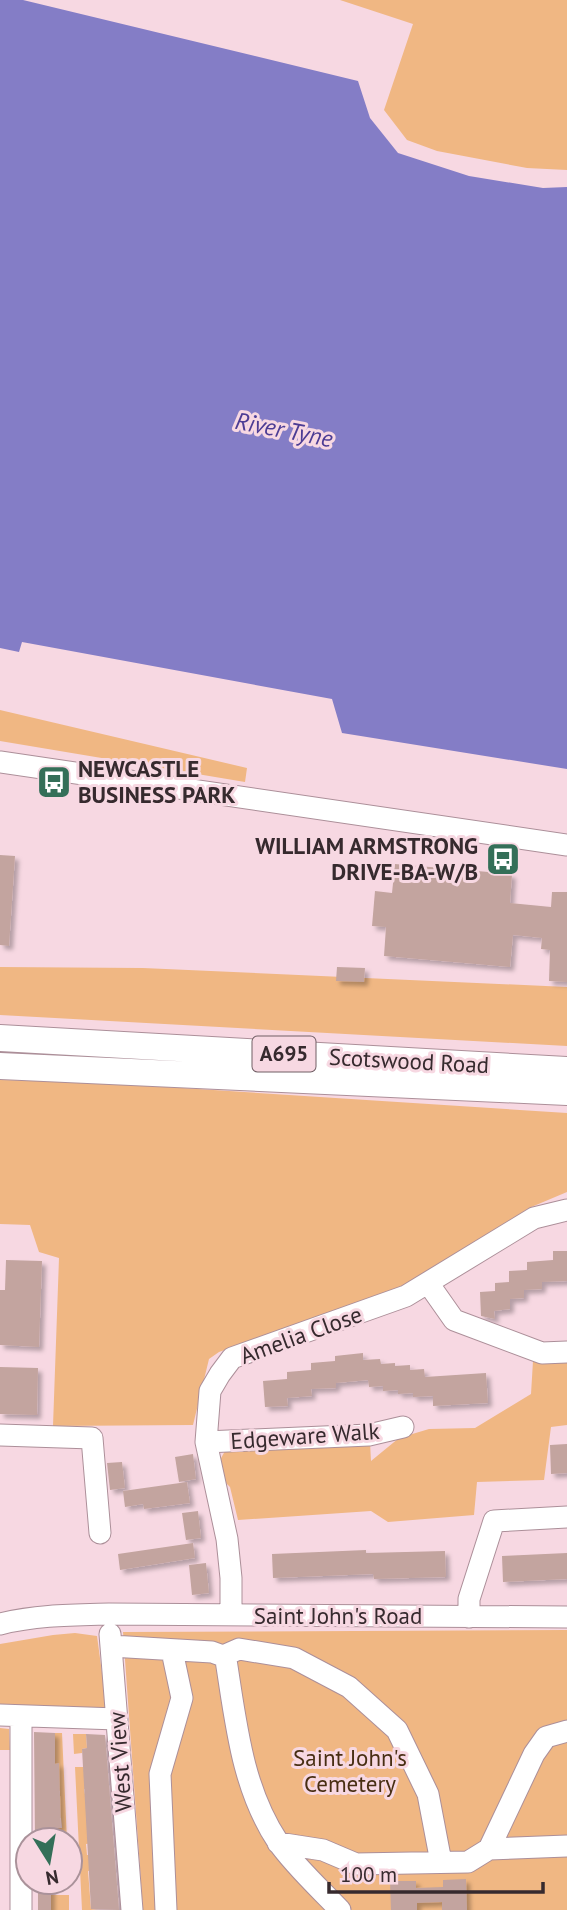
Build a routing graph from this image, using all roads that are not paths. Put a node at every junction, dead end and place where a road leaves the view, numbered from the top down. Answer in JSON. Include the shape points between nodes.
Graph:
{"nodes":[{"id":1,"x":0,"y":762,"type":"edge"},
{"id":2,"x":567,"y":845,"type":"edge"},
{"id":3,"x":0,"y":1038,"type":"edge"},
{"id":4,"x":0,"y":1066,"type":"edge"},
{"id":5,"x":567,"y":1070,"type":"edge"},
{"id":6,"x":567,"y":1092,"type":"edge"},
{"id":7,"x":567,"y":1210,"type":"edge"},
{"id":8,"x":428,"y":1283,"type":"junction"},
{"id":9,"x":567,"y":1352,"type":"edge"},
{"id":10,"x":403,"y":1427,"type":"dead end"},
{"id":11,"x":0,"y":1436,"type":"edge"},
{"id":12,"x":206,"y":1443,"type":"junction"},
{"id":13,"x":567,"y":1517,"type":"edge"},
{"id":14,"x":100,"y":1533,"type":"dead end"},
{"id":15,"x":109,"y":1614,"type":"junction"},
{"id":16,"x":231,"y":1615,"type":"junction"},
{"id":17,"x":469,"y":1617,"type":"junction"},
{"id":18,"x":567,"y":1618,"type":"edge"},
{"id":19,"x":0,"y":1624,"type":"edge"},
{"id":20,"x":111,"y":1646,"type":"junction"},
{"id":21,"x":172,"y":1651,"type":"junction"},
{"id":22,"x":223,"y":1656,"type":"junction"},
{"id":23,"x":11,"y":1715,"type":"edge"},
{"id":24,"x":117,"y":1720,"type":"junction"},
{"id":25,"x":567,"y":1731,"type":"edge"},
{"id":26,"x":278,"y":1843,"type":"junction"},
{"id":27,"x":567,"y":1846,"type":"edge"},
{"id":28,"x":489,"y":1849,"type":"junction"},
{"id":29,"x":441,"y":1862,"type":"junction"},
{"id":30,"x":21,"y":1910,"type":"edge"},
{"id":31,"x":132,"y":1910,"type":"edge"},
{"id":32,"x":166,"y":1910,"type":"edge"},
{"id":33,"x":340,"y":1910,"type":"edge"}],
"edges":[{"from":1,"to":2,"type":"street"},
{"from":3,"to":5,"type":"main road","name":"Scotswood Road","number":"A695"},
{"from":4,"to":6,"type":"main road","name":"Scotswood Road","number":"A695"},
{"from":7,"to":8,"type":"street","name":"Amelia Close","via":[[534,1218]]},
{"from":8,"to":9,"type":"street","via":[[454,1320],[542,1353]]},
{"from":8,"to":12,"type":"street","name":"Amelia Close","via":[[406,1296],[232,1359],[210,1391]]},
{"from":10,"to":12,"type":"street","name":"Edgeware Walk","via":[[369,1435]]},
{"from":11,"to":14,"type":"street","via":[[92,1438]]},
{"from":12,"to":16,"type":"street","name":"Amelia Close","via":[[227,1539]]},
{"from":13,"to":17,"type":"street","via":[[494,1521],[469,1599]]},
{"from":15,"to":16,"type":"street","name":"Saint John's Road"},
{"from":15,"to":19,"type":"street","name":"Saint John's Road"},
{"from":15,"to":20,"type":"street","name":"West View"},
{"from":16,"to":17,"type":"street","name":"Saint John's Road"},
{"from":17,"to":18,"type":"street","name":"Saint John's Road"},
{"from":20,"to":21,"type":"street"},
{"from":20,"to":24,"type":"street","name":"West View"},
{"from":21,"to":22,"type":"street"},
{"from":21,"to":32,"type":"street","via":[[181,1698],[160,1774]]},
{"from":22,"to":26,"type":"street","via":[[251,1792]]},
{"from":22,"to":29,"type":"street","via":[[239,1649],[295,1658],[349,1687],[397,1730],[428,1794]]},
{"from":23,"to":24,"type":"street"},
{"from":23,"to":30,"type":"street"},
{"from":24,"to":31,"type":"street","name":"West View"},
{"from":25,"to":28,"type":"street","via":[[546,1737],[534,1754]]},
{"from":26,"to":29,"type":"street","via":[[323,1850],[356,1864]]},
{"from":26,"to":33,"type":"street"},
{"from":27,"to":28,"type":"street"},
{"from":28,"to":29,"type":"street","via":[[468,1862]]}]}
